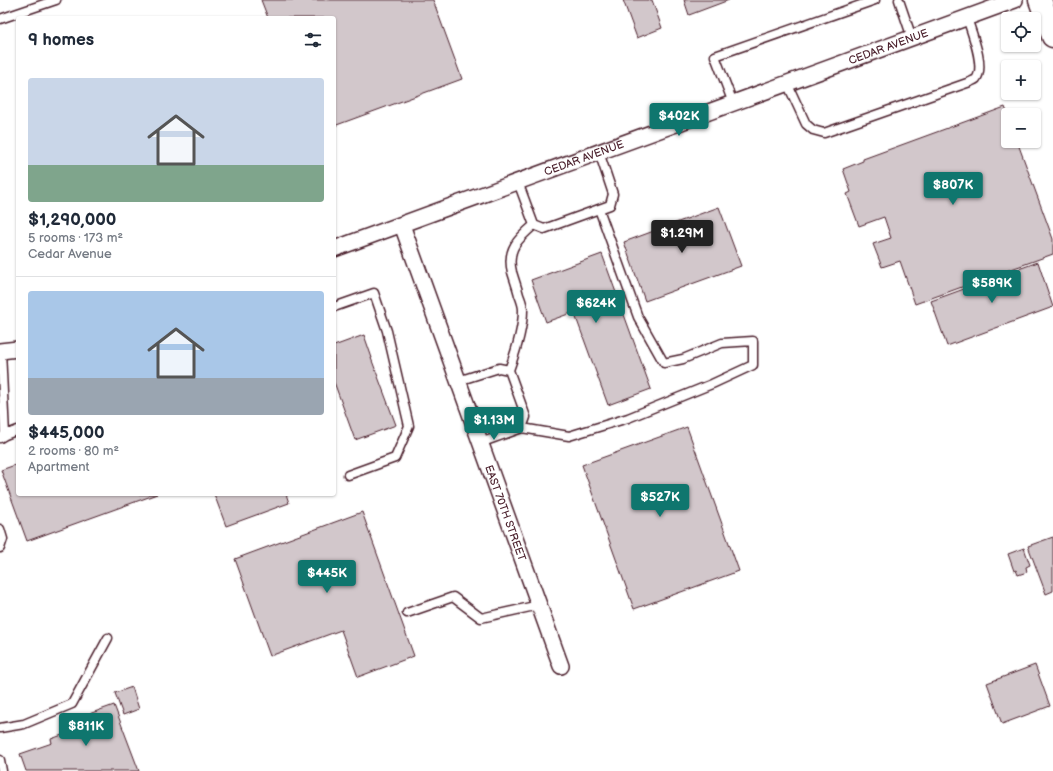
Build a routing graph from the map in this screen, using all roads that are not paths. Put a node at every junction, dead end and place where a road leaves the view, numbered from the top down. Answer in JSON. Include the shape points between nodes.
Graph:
{"nodes":[{"id":1,"x":56,"y":0,"type":"edge"},
{"id":2,"x":875,"y":0,"type":"edge"},
{"id":3,"x":899,"y":0,"type":"edge"},
{"id":4,"x":1014,"y":0,"type":"edge"},
{"id":5,"x":1040,"y":0,"type":"edge"},
{"id":6,"x":967,"y":18,"type":"junction"},
{"id":7,"x":0,"y":19,"type":"edge"},
{"id":8,"x":1053,"y":36,"type":"edge"},
{"id":9,"x":912,"y":38,"type":"junction"},
{"id":10,"x":787,"y":83,"type":"junction"},
{"id":11,"x":732,"y":103,"type":"junction"},
{"id":12,"x":599,"y":152,"type":"junction"},
{"id":13,"x":518,"y":182,"type":"junction"},
{"id":14,"x":599,"y":209,"type":"junction"},
{"id":15,"x":402,"y":225,"type":"junction"},
{"id":16,"x":534,"y":225,"type":"junction"},
{"id":17,"x":336,"y":248,"type":"edge"},
{"id":18,"x":336,"y":306,"type":"edge"},
{"id":19,"x":16,"y":349,"type":"edge"},
{"id":20,"x":1,"y":351,"type":"edge"},
{"id":21,"x":510,"y":370,"type":"junction"},
{"id":22,"x":458,"y":381,"type":"junction"},
{"id":23,"x":522,"y":428,"type":"junction"},
{"id":24,"x":16,"y":431,"type":"edge"},
{"id":25,"x":3,"y":436,"type":"edge"},
{"id":26,"x":480,"y":443,"type":"junction"},
{"id":27,"x":348,"y":475,"type":"dead end"},
{"id":28,"x":0,"y":529,"type":"edge"},
{"id":29,"x":0,"y":548,"type":"edge"},
{"id":30,"x":539,"y":605,"type":"junction"},
{"id":31,"x":407,"y":613,"type":"dead end"},
{"id":32,"x":108,"y":638,"type":"dead end"},
{"id":33,"x":561,"y":666,"type":"dead end"},
{"id":34,"x":0,"y":728,"type":"edge"},
{"id":35,"x":0,"y":760,"type":"edge"},
{"id":36,"x":2,"y":771,"type":"edge"}],
"edges":[{"from":1,"to":7,"type":"lane"},
{"from":2,"to":11,"type":"lane","via":[[715,56]]},
{"from":3,"to":9,"type":"lane"},
{"from":4,"to":6,"type":"street","name":"CEDAR AVENUE"},
{"from":5,"to":8,"type":"main road"},
{"from":6,"to":9,"type":"street","name":"CEDAR AVENUE"},
{"from":6,"to":10,"type":"lane","via":[[980,70],[976,79],[970,82],[824,133],[812,130],[806,124]]},
{"from":9,"to":10,"type":"street","name":"CEDAR AVENUE"},
{"from":10,"to":11,"type":"street","name":"CEDAR AVENUE"},
{"from":11,"to":12,"type":"street","name":"CEDAR AVENUE"},
{"from":12,"to":13,"type":"street","name":"CEDAR AVENUE"},
{"from":12,"to":14,"type":"lane","via":[[613,194],[610,205]]},
{"from":13,"to":15,"type":"street","name":"CEDAR AVENUE"},
{"from":13,"to":16,"type":"lane"},
{"from":14,"to":16,"type":"lane","via":[[544,229]]},
{"from":14,"to":23,"type":"lane","via":[[638,317],[664,363],[683,359],[722,343],[753,342],[753,365],[628,418],[569,436]]},
{"from":15,"to":17,"type":"street","name":"CEDAR AVENUE"},
{"from":15,"to":22,"type":"street","name":"EAST 70TH STREET"},
{"from":16,"to":21,"type":"lane","via":[[520,238],[510,257],[523,310],[519,340]]},
{"from":18,"to":27,"type":"lane","via":[[374,293],[387,331],[409,426],[395,458]]},
{"from":19,"to":20,"type":"street"},
{"from":20,"to":25,"type":"lane"},
{"from":21,"to":22,"type":"lane","via":[[499,368]]},
{"from":21,"to":23,"type":"lane","via":[[526,417]]},
{"from":22,"to":26,"type":"street","name":"EAST 70TH STREET"},
{"from":23,"to":26,"type":"lane"},
{"from":24,"to":25,"type":"lane"},
{"from":26,"to":30,"type":"street","name":"EAST 70TH STREET"},
{"from":28,"to":29,"type":"lane","via":[[3,539]]},
{"from":30,"to":31,"type":"lane","via":[[481,618],[453,597]]},
{"from":30,"to":33,"type":"street","name":"EAST 70TH STREET"},
{"from":32,"to":34,"type":"lane","via":[[72,704],[24,724]]},
{"from":35,"to":36,"type":"lane"}]}
